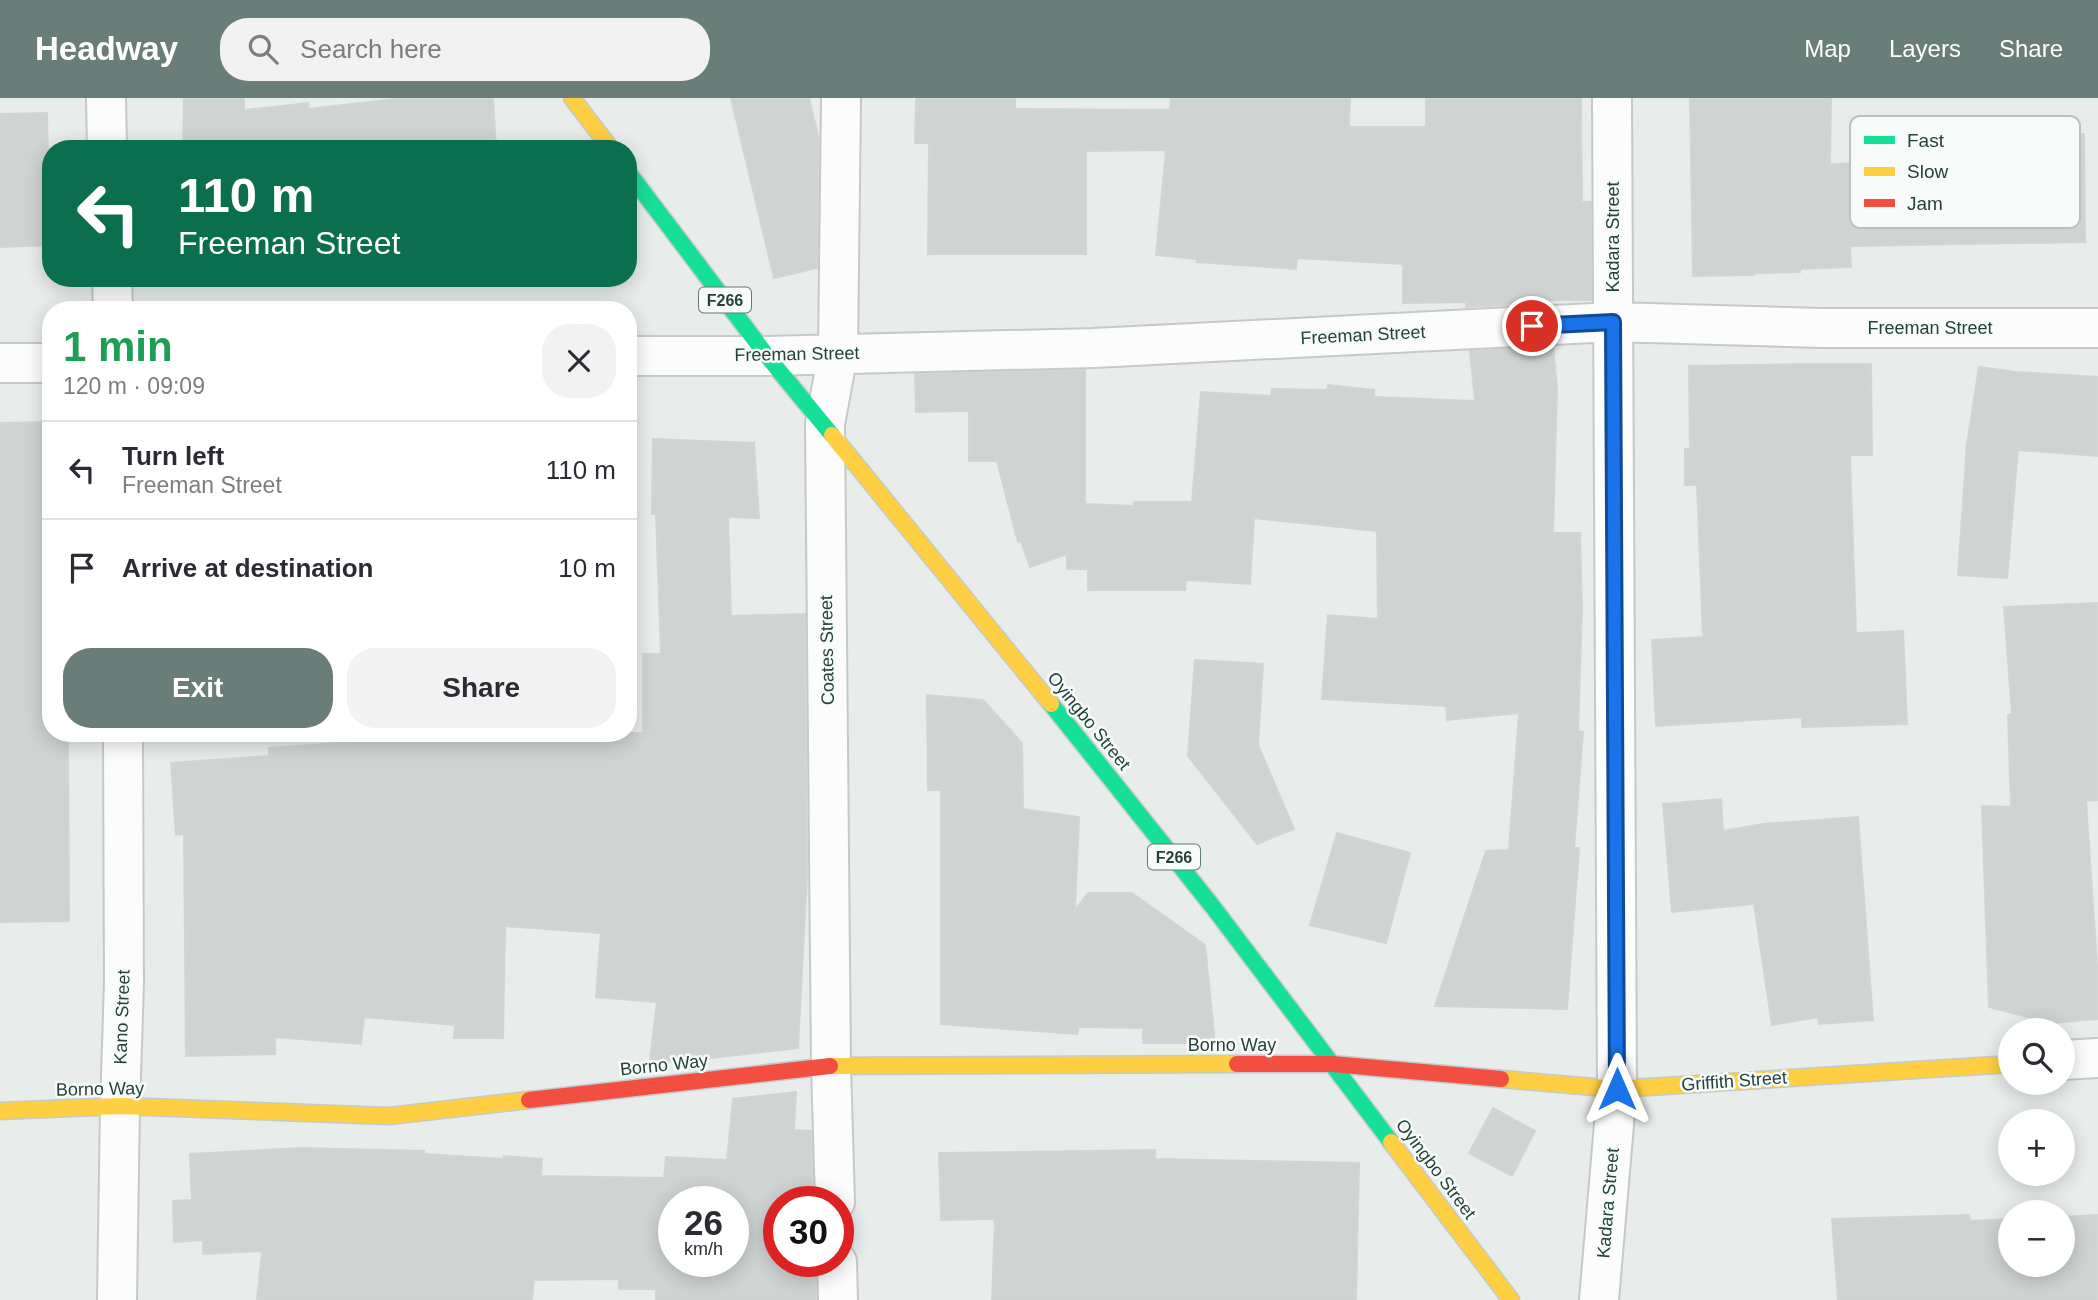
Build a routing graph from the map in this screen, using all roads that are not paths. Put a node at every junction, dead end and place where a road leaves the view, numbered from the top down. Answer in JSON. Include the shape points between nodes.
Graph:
{"nodes":[{"id":1,"x":106,"y":98,"type":"edge"},
{"id":2,"x":572,"y":98,"type":"edge"},
{"id":3,"x":841,"y":98,"type":"edge"},
{"id":4,"x":1612,"y":98,"type":"edge"},
{"id":5,"x":107,"y":140,"type":"edge"},
{"id":6,"x":604,"y":140,"type":"edge"},
{"id":7,"x":637,"y":184,"type":"edge"},
{"id":8,"x":1613,"y":322,"type":"junction"},
{"id":9,"x":2098,"y":328,"type":"edge"},
{"id":10,"x":838,"y":353,"type":"junction"},
{"id":11,"x":637,"y":356,"type":"edge"},
{"id":12,"x":767,"y":356,"type":"junction"},
{"id":13,"x":0,"y":363,"type":"edge"},
{"id":14,"x":42,"y":363,"type":"edge"},
{"id":15,"x":825,"y":424,"type":"junction"},
{"id":16,"x":123,"y":742,"type":"edge"},
{"id":17,"x":2098,"y":1058,"type":"edge"},
{"id":18,"x":2075,"y":1059,"type":"edge"},
{"id":19,"x":1332,"y":1064,"type":"junction"},
{"id":20,"x":1998,"y":1065,"type":"edge"},
{"id":21,"x":831,"y":1066,"type":"junction"},
{"id":22,"x":1617,"y":1089,"type":"junction"},
{"id":23,"x":120,"y":1106,"type":"junction"},
{"id":24,"x":0,"y":1111,"type":"edge"},
{"id":25,"x":835,"y":1186,"type":"edge"},
{"id":26,"x":837,"y":1277,"type":"edge"},
{"id":27,"x":117,"y":1300,"type":"edge"},
{"id":28,"x":838,"y":1300,"type":"edge"},
{"id":29,"x":1511,"y":1300,"type":"edge"},
{"id":30,"x":1599,"y":1300,"type":"edge"}],
"edges":[{"from":1,"to":5,"type":"street"},
{"from":2,"to":6,"type":"main road"},
{"from":3,"to":10,"type":"street","name":"Coates Street"},
{"from":4,"to":8,"type":"street","name":"Kadara Street"},
{"from":7,"to":12,"type":"main road","name":"Oyingbo Street","number":"F266"},
{"from":8,"to":9,"type":"street","name":"Freeman Street"},
{"from":8,"to":10,"type":"street","name":"Freeman Street","via":[[1094,348]]},
{"from":8,"to":22,"type":"street","name":"Kadara Street"},
{"from":10,"to":12,"type":"street","name":"Freeman Street"},
{"from":10,"to":15,"type":"street","name":"Coates Street"},
{"from":11,"to":12,"type":"street","name":"Freeman Street"},
{"from":12,"to":15,"type":"main road","name":"Oyingbo Street","number":"F266"},
{"from":13,"to":14,"type":"street"},
{"from":15,"to":19,"type":"main road","name":"Oyingbo Street","number":"F266","via":[[1213,907]]},
{"from":15,"to":21,"type":"street","name":"Coates Street"},
{"from":16,"to":23,"type":"street","name":"Kano Street"},
{"from":17,"to":18,"type":"street"},
{"from":19,"to":21,"type":"main road","name":"Borno Way"},
{"from":19,"to":22,"type":"main road","name":"Griffith Street"},
{"from":19,"to":29,"type":"main road","name":"Oyingbo Street","number":"F266"},
{"from":20,"to":22,"type":"main road","name":"Griffith Street"},
{"from":21,"to":23,"type":"main road","name":"Borno Way","via":[[389,1116]]},
{"from":21,"to":25,"type":"street","name":"Coates Street"},
{"from":22,"to":30,"type":"street","name":"Kadara Street"},
{"from":23,"to":24,"type":"main road","name":"Borno Way"},
{"from":23,"to":27,"type":"street","name":"Kano Street"},
{"from":26,"to":28,"type":"street"}]}
